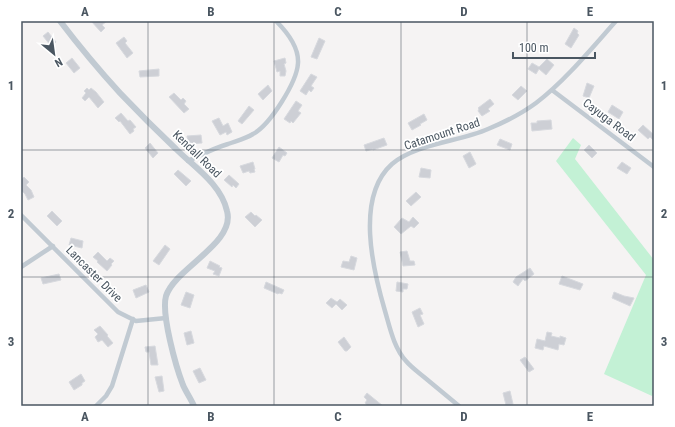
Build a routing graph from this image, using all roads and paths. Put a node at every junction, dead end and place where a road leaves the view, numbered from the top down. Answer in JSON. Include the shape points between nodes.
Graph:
{"nodes":[{"id":1,"x":60,"y":21,"type":"edge"},
{"id":2,"x":276,"y":21,"type":"edge"},
{"id":3,"x":616,"y":21,"type":"edge"},
{"id":4,"x":552,"y":90,"type":"junction"},
{"id":5,"x":188,"y":161,"type":"junction"},
{"id":6,"x":654,"y":167,"type":"edge"},
{"id":7,"x":21,"y":215,"type":"edge"},
{"id":8,"x":53,"y":246,"type":"junction"},
{"id":9,"x":21,"y":267,"type":"edge"},
{"id":10,"x":166,"y":318,"type":"junction"},
{"id":11,"x":133,"y":320,"type":"junction"},
{"id":12,"x":96,"y":406,"type":"edge"},
{"id":13,"x":194,"y":406,"type":"edge"},
{"id":14,"x":459,"y":406,"type":"edge"}],
"edges":[{"from":1,"to":5,"type":"street","name":"Kendall Road","via":[[120,93]]},
{"from":2,"to":5,"type":"street","via":[[295,47],[298,64],[294,78],[277,110],[263,128],[253,135]]},
{"from":3,"to":4,"type":"street","name":"Catamount Road"},
{"from":4,"to":6,"type":"street","name":"Cayuga Road"},
{"from":4,"to":14,"type":"street","name":"Catamount Road","via":[[508,120],[486,130],[418,150],[399,159],[391,165],[378,184],[373,197],[370,227],[372,250],[392,336],[405,361]]},
{"from":5,"to":10,"type":"street","name":"Kendall Road","via":[[208,178],[218,191],[227,208],[228,223],[217,240],[170,288],[165,304]]},
{"from":7,"to":8,"type":"street","name":"Lancaster Drive"},
{"from":8,"to":9,"type":"street"},
{"from":8,"to":11,"type":"street","name":"Lancaster Drive","via":[[118,312]]},
{"from":10,"to":11,"type":"street"},
{"from":10,"to":13,"type":"street","name":"Kendall Road","via":[[178,369]]},
{"from":11,"to":12,"type":"street","via":[[112,386]]}]}
